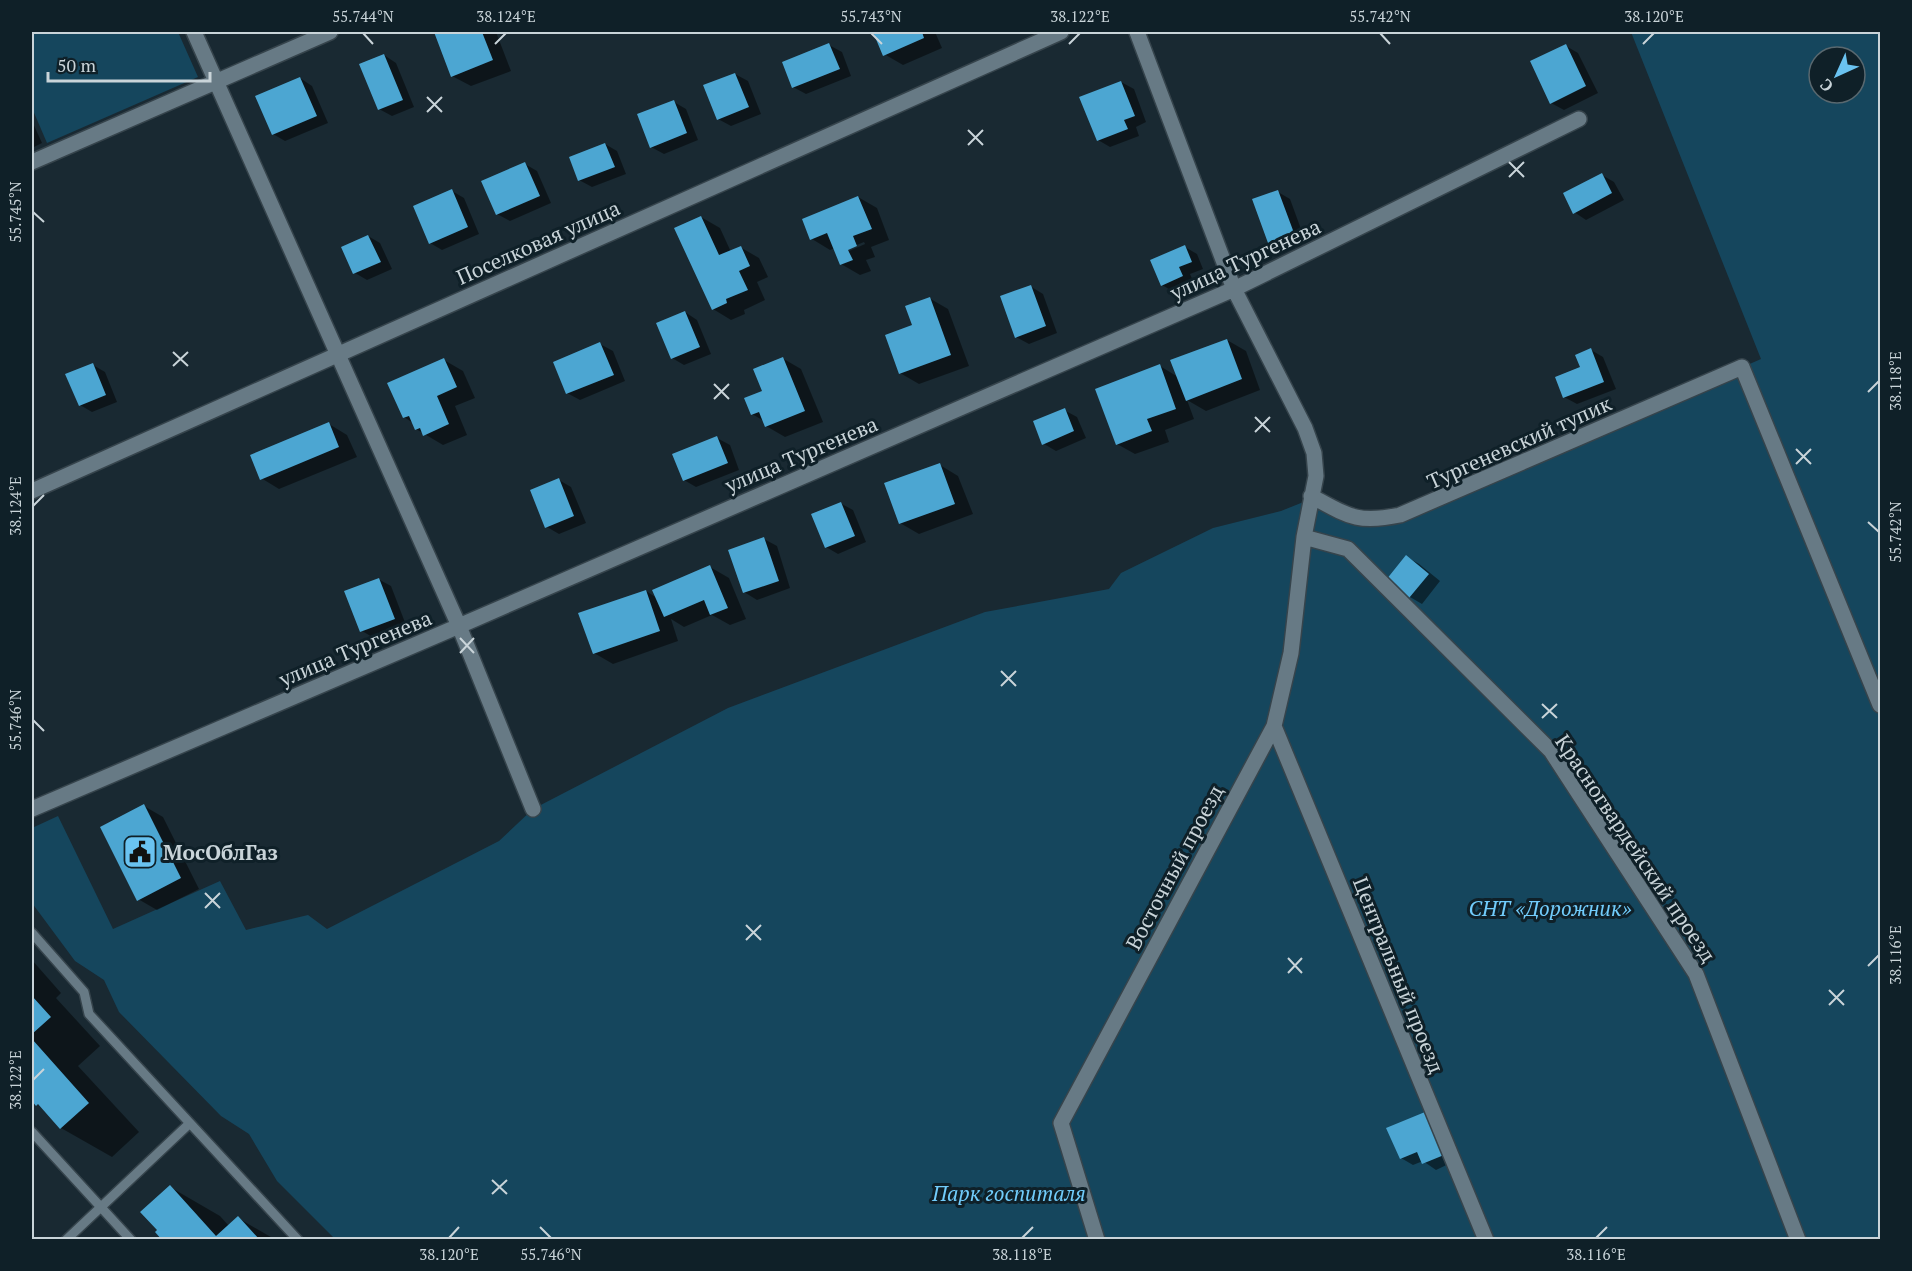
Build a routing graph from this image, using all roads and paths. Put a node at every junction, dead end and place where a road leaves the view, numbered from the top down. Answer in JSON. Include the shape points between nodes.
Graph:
{"nodes":[{"id":1,"x":194,"y":32,"type":"edge"},
{"id":2,"x":330,"y":32,"type":"edge"},
{"id":3,"x":1061,"y":32,"type":"edge"},
{"id":4,"x":1137,"y":32,"type":"edge"},
{"id":5,"x":216,"y":81,"type":"junction"},
{"id":6,"x":1579,"y":119,"type":"dead end"},
{"id":7,"x":32,"y":162,"type":"edge"},
{"id":8,"x":1234,"y":289,"type":"junction"},
{"id":9,"x":338,"y":355,"type":"junction"},
{"id":10,"x":32,"y":491,"type":"edge"},
{"id":11,"x":1311,"y":497,"type":"junction"},
{"id":12,"x":1304,"y":537,"type":"junction"},
{"id":13,"x":459,"y":626,"type":"junction"},
{"id":14,"x":1881,"y":705,"type":"edge"},
{"id":15,"x":1274,"y":726,"type":"junction"},
{"id":16,"x":32,"y":809,"type":"edge"},
{"id":17,"x":533,"y":809,"type":"dead end"},
{"id":18,"x":32,"y":933,"type":"edge"},
{"id":19,"x":190,"y":1123,"type":"junction"},
{"id":20,"x":32,"y":1132,"type":"edge"},
{"id":21,"x":101,"y":1206,"type":"junction"},
{"id":22,"x":66,"y":1239,"type":"edge"},
{"id":23,"x":131,"y":1239,"type":"edge"},
{"id":24,"x":298,"y":1239,"type":"edge"},
{"id":25,"x":1097,"y":1239,"type":"edge"},
{"id":26,"x":1486,"y":1239,"type":"edge"},
{"id":27,"x":1798,"y":1239,"type":"edge"}],
"edges":[{"from":1,"to":5,"type":"street"},
{"from":2,"to":5,"type":"street"},
{"from":3,"to":9,"type":"street","name":"Поселковая улица"},
{"from":4,"to":8,"type":"street","name":"Восточный проезд"},
{"from":5,"to":7,"type":"street"},
{"from":5,"to":9,"type":"street"},
{"from":6,"to":8,"type":"street","name":"улица Тургенева"},
{"from":8,"to":11,"type":"street","name":"Восточный проезд","via":[[1311,444],[1316,476]]},
{"from":8,"to":13,"type":"street","name":"улица Тургенева"},
{"from":9,"to":10,"type":"street","name":"Поселковая улица"},
{"from":9,"to":13,"type":"street"},
{"from":11,"to":12,"type":"street","name":"Восточный проезд"},
{"from":11,"to":14,"type":"street","name":"Тургеневский тупик","via":[[1347,516],[1382,519],[1400,515],[1742,367]]},
{"from":12,"to":15,"type":"street","name":"Восточный проезд","via":[[1291,653]]},
{"from":12,"to":27,"type":"street","name":"Красногвардейский проезд","via":[[1348,549],[1551,751],[1696,974]]},
{"from":13,"to":16,"type":"street","name":"улица Тургенева"},
{"from":13,"to":17,"type":"street"},
{"from":15,"to":25,"type":"street","name":"Восточный проезд","via":[[1060,1123]]},
{"from":15,"to":26,"type":"street","name":"Центральный проезд"},
{"from":18,"to":19,"type":"lane","via":[[84,992],[89,1014]]},
{"from":19,"to":21,"type":"lane"},
{"from":19,"to":24,"type":"lane"},
{"from":20,"to":21,"type":"lane"},
{"from":21,"to":22,"type":"lane"},
{"from":21,"to":23,"type":"lane"}]}
